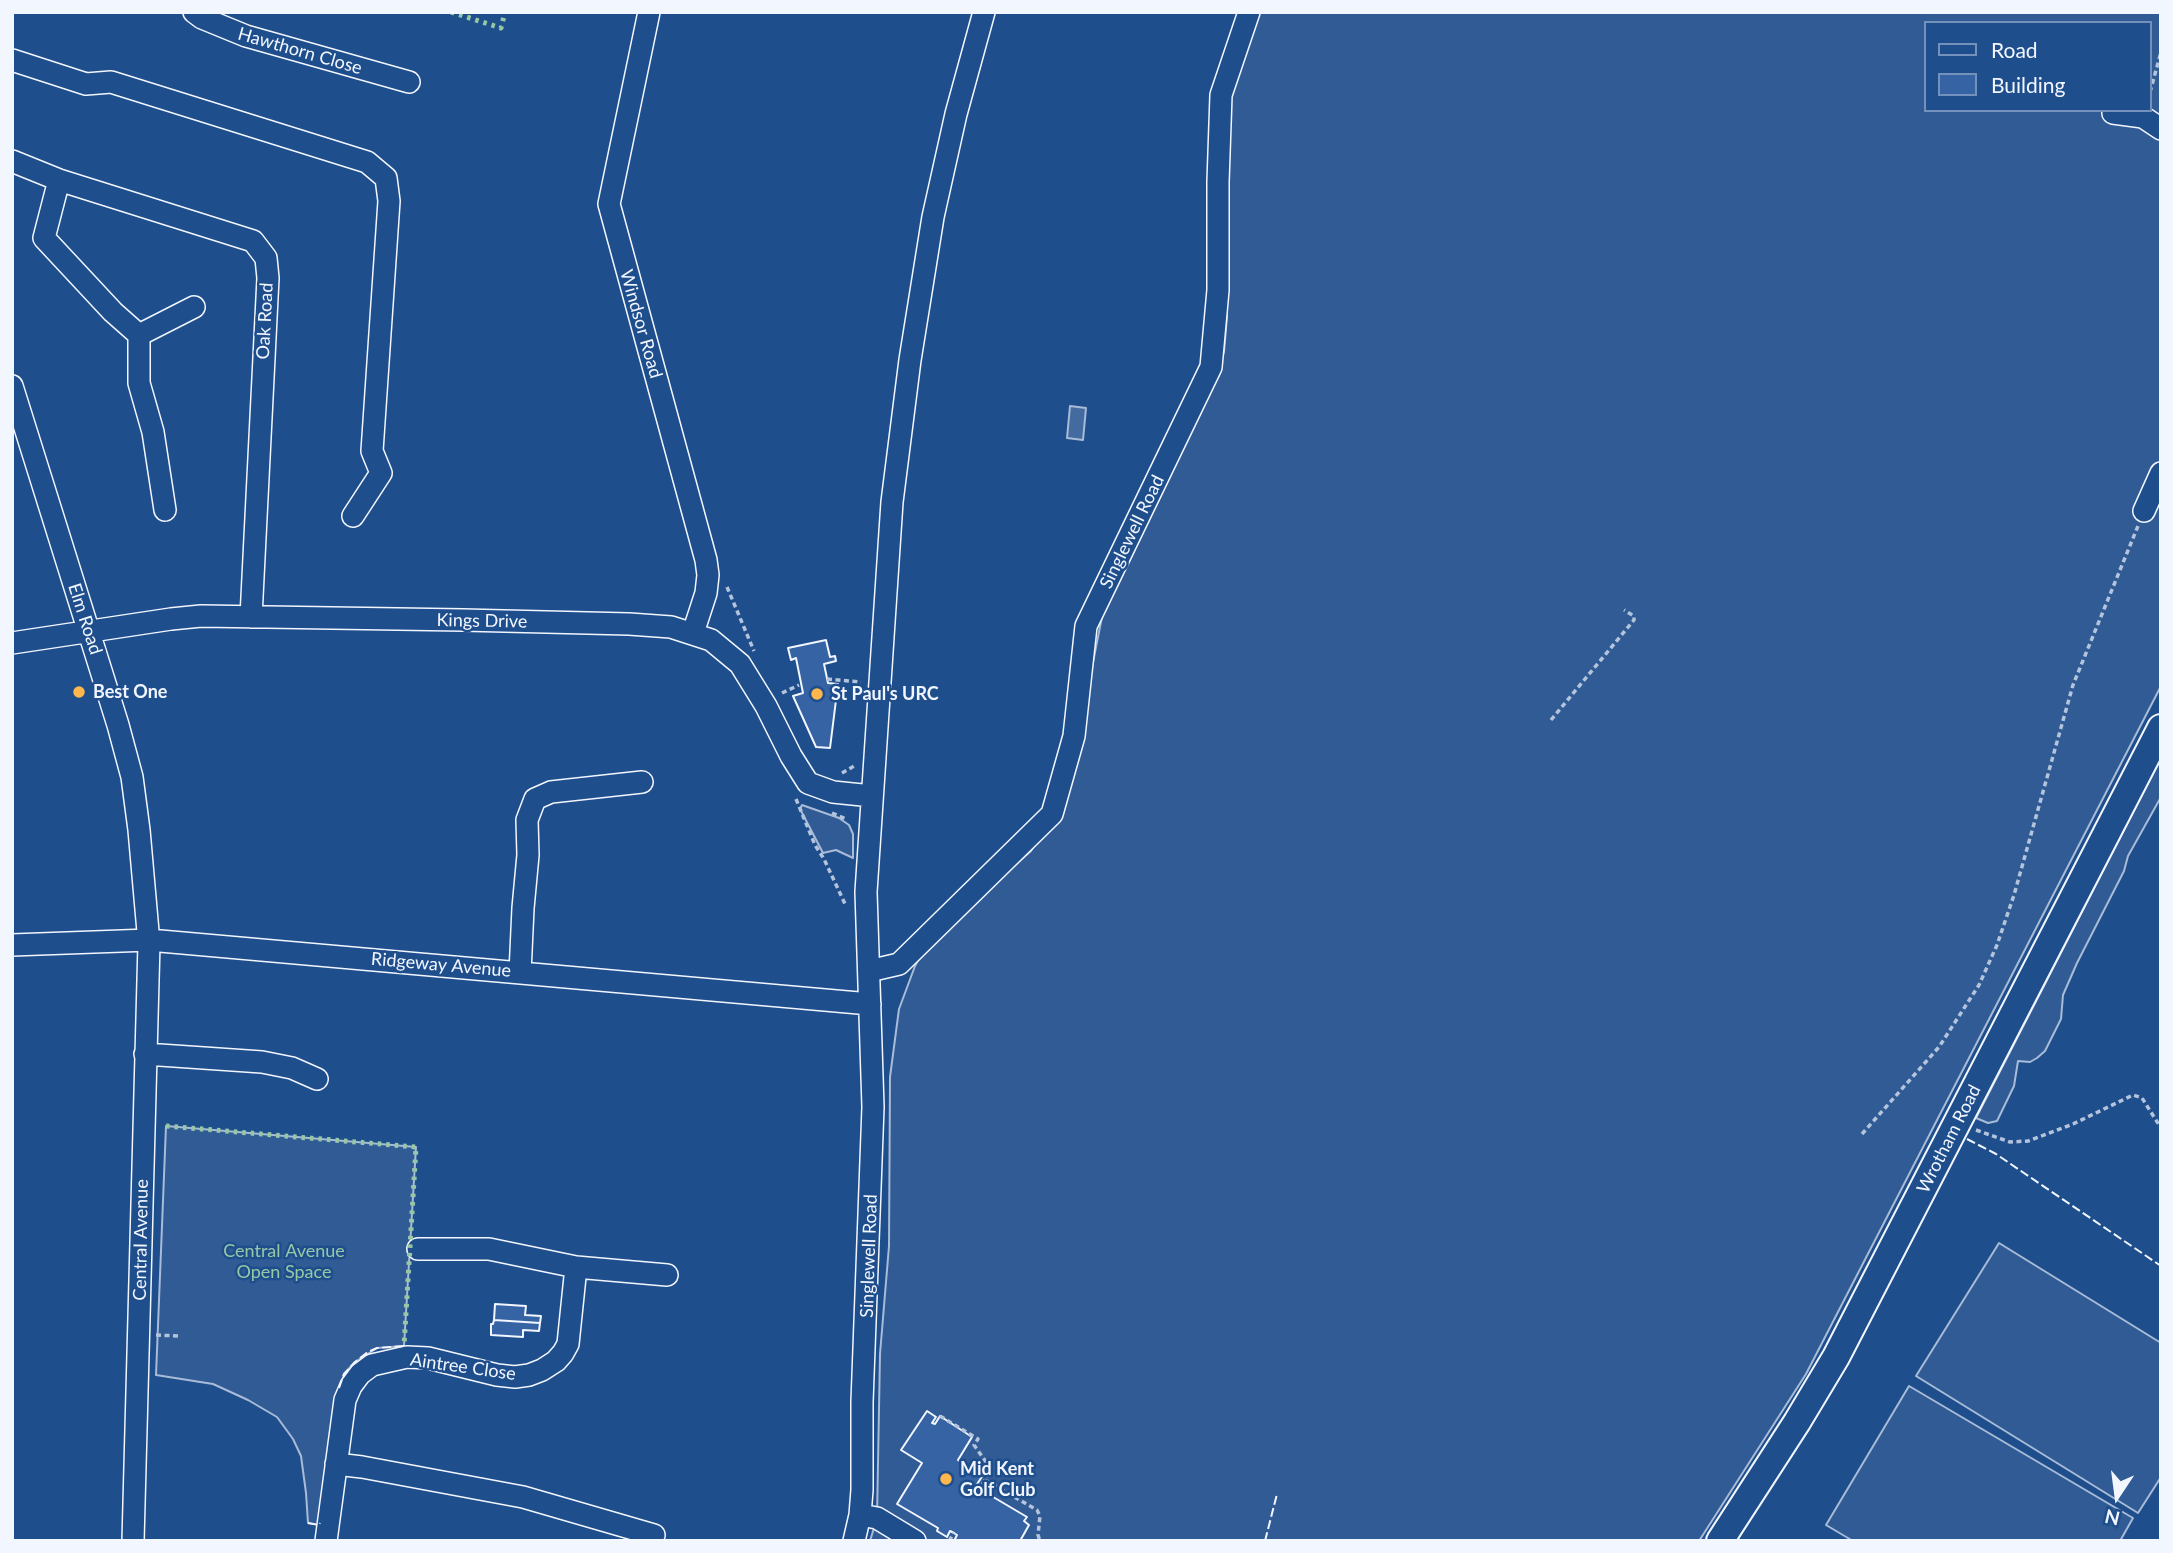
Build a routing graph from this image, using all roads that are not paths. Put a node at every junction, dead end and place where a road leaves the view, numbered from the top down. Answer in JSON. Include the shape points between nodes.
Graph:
{"nodes":[{"id":1,"x":194,"y":12,"type":"edge"},
{"id":2,"x":649,"y":12,"type":"edge"},
{"id":3,"x":984,"y":12,"type":"edge"},
{"id":4,"x":1249,"y":12,"type":"edge"},
{"id":5,"x":12,"y":60,"type":"edge"},
{"id":6,"x":409,"y":82,"type":"dead end"},
{"id":7,"x":2113,"y":113,"type":"dead end"},
{"id":8,"x":2161,"y":129,"type":"edge"},
{"id":9,"x":12,"y":161,"type":"edge"},
{"id":10,"x":59,"y":180,"type":"junction"},
{"id":11,"x":194,"y":307,"type":"dead end"},
{"id":12,"x":139,"y":335,"type":"junction"},
{"id":13,"x":12,"y":386,"type":"edge"},
{"id":14,"x":2161,"y":473,"type":"edge"},
{"id":15,"x":165,"y":510,"type":"dead end"},
{"id":16,"x":2144,"y":511,"type":"road end"},
{"id":17,"x":353,"y":516,"type":"dead end"},
{"id":18,"x":251,"y":617,"type":"junction"},
{"id":19,"x":90,"y":632,"type":"junction"},
{"id":20,"x":693,"y":633,"type":"junction"},
{"id":21,"x":12,"y":643,"type":"edge"},
{"id":22,"x":2161,"y":728,"type":"edge"},
{"id":23,"x":642,"y":782,"type":"dead end"},
{"id":24,"x":872,"y":796,"type":"junction"},
{"id":25,"x":149,"y":940,"type":"junction"},
{"id":26,"x":12,"y":945,"type":"edge"},
{"id":27,"x":869,"y":971,"type":"junction"},
{"id":28,"x":520,"y":973,"type":"junction"},
{"id":29,"x":870,"y":1004,"type":"junction"},
{"id":30,"x":145,"y":1054,"type":"junction"},
{"id":31,"x":317,"y":1079,"type":"dead end"},
{"id":32,"x":418,"y":1249,"type":"dead end"},
{"id":33,"x":576,"y":1267,"type":"junction"},
{"id":34,"x":667,"y":1275,"type":"dead end"},
{"id":35,"x":336,"y":1464,"type":"junction"},
{"id":36,"x":860,"y":1515,"type":"junction"},
{"id":37,"x":654,"y":1535,"type":"dead end"},
{"id":38,"x":133,"y":1541,"type":"edge"},
{"id":39,"x":326,"y":1541,"type":"edge"},
{"id":40,"x":854,"y":1541,"type":"edge"},
{"id":41,"x":915,"y":1541,"type":"edge"},
{"id":42,"x":1720,"y":1541,"type":"edge"}],
"edges":[{"from":1,"to":6,"type":"street","name":"Hawthorn Close","via":[[246,37]]},
{"from":2,"to":20,"type":"street","name":"Windsor Road","via":[[609,206],[706,560],[706,593]]},
{"from":3,"to":24,"type":"street","name":"Singlewell Road","via":[[942,174],[910,360],[892,502]]},
{"from":4,"to":27,"type":"street","name":"Singlewell Road","via":[[1222,95],[1218,290],[1211,367],[1086,626],[1074,736],[1052,814],[900,964]]},
{"from":5,"to":17,"type":"street","via":[[86,84],[111,82],[367,162],[386,178],[389,201],[372,451],[381,472]]},
{"from":7,"to":8,"type":"street","via":[[2143,117]]},
{"from":9,"to":10,"type":"street","name":"Oak Road"},
{"from":10,"to":12,"type":"street","via":[[44,238]]},
{"from":10,"to":18,"type":"street","name":"Oak Road","via":[[253,241],[266,258]]},
{"from":11,"to":12,"type":"street"},
{"from":12,"to":15,"type":"street","via":[[139,383],[153,432]]},
{"from":13,"to":19,"type":"street","name":"Elm Road"},
{"from":14,"to":16,"type":"street"},
{"from":18,"to":19,"type":"street","name":"Kings Drive","via":[[178,618]]},
{"from":18,"to":20,"type":"street","name":"Kings Drive","via":[[629,624]]},
{"from":19,"to":21,"type":"street","name":"Kings Drive"},
{"from":19,"to":25,"type":"street","name":"Elm Road","via":[[132,777]]},
{"from":20,"to":24,"type":"street","name":"Kings Drive","via":[[719,645],[742,666],[806,781],[826,790]]},
{"from":22,"to":42,"type":"main road","name":"Wrotham Road","via":[[1836,1357]]},
{"from":23,"to":28,"type":"street","via":[[551,792],[535,799],[527,820]]},
{"from":24,"to":27,"type":"street","name":"Singlewell Road","via":[[866,902]]},
{"from":25,"to":26,"type":"street","name":"Ridgeway Avenue"},
{"from":25,"to":28,"type":"street","name":"Ridgeway Avenue"},
{"from":25,"to":30,"type":"street","name":"Central Avenue"},
{"from":27,"to":29,"type":"street","name":"Singlewell Road"},
{"from":28,"to":29,"type":"street","name":"Ridgeway Avenue"},
{"from":29,"to":36,"type":"street","name":"Singlewell Road","via":[[873,1107]]},
{"from":30,"to":31,"type":"street","via":[[272,1063]]},
{"from":30,"to":38,"type":"street","name":"Central Avenue","via":[[147,1359]]},
{"from":32,"to":33,"type":"street","via":[[489,1249]]},
{"from":33,"to":34,"type":"street"},
{"from":33,"to":35,"type":"street","name":"Aintree Close","via":[[570,1331],[556,1361],[515,1377],[428,1358],[372,1364],[351,1386],[345,1400]]},
{"from":35,"to":37,"type":"street","via":[[523,1497]]},
{"from":35,"to":39,"type":"street","name":"Aintree Close"},
{"from":36,"to":40,"type":"street","name":"Singlewell Road"},
{"from":36,"to":41,"type":"street","via":[[877,1518]]}]}
